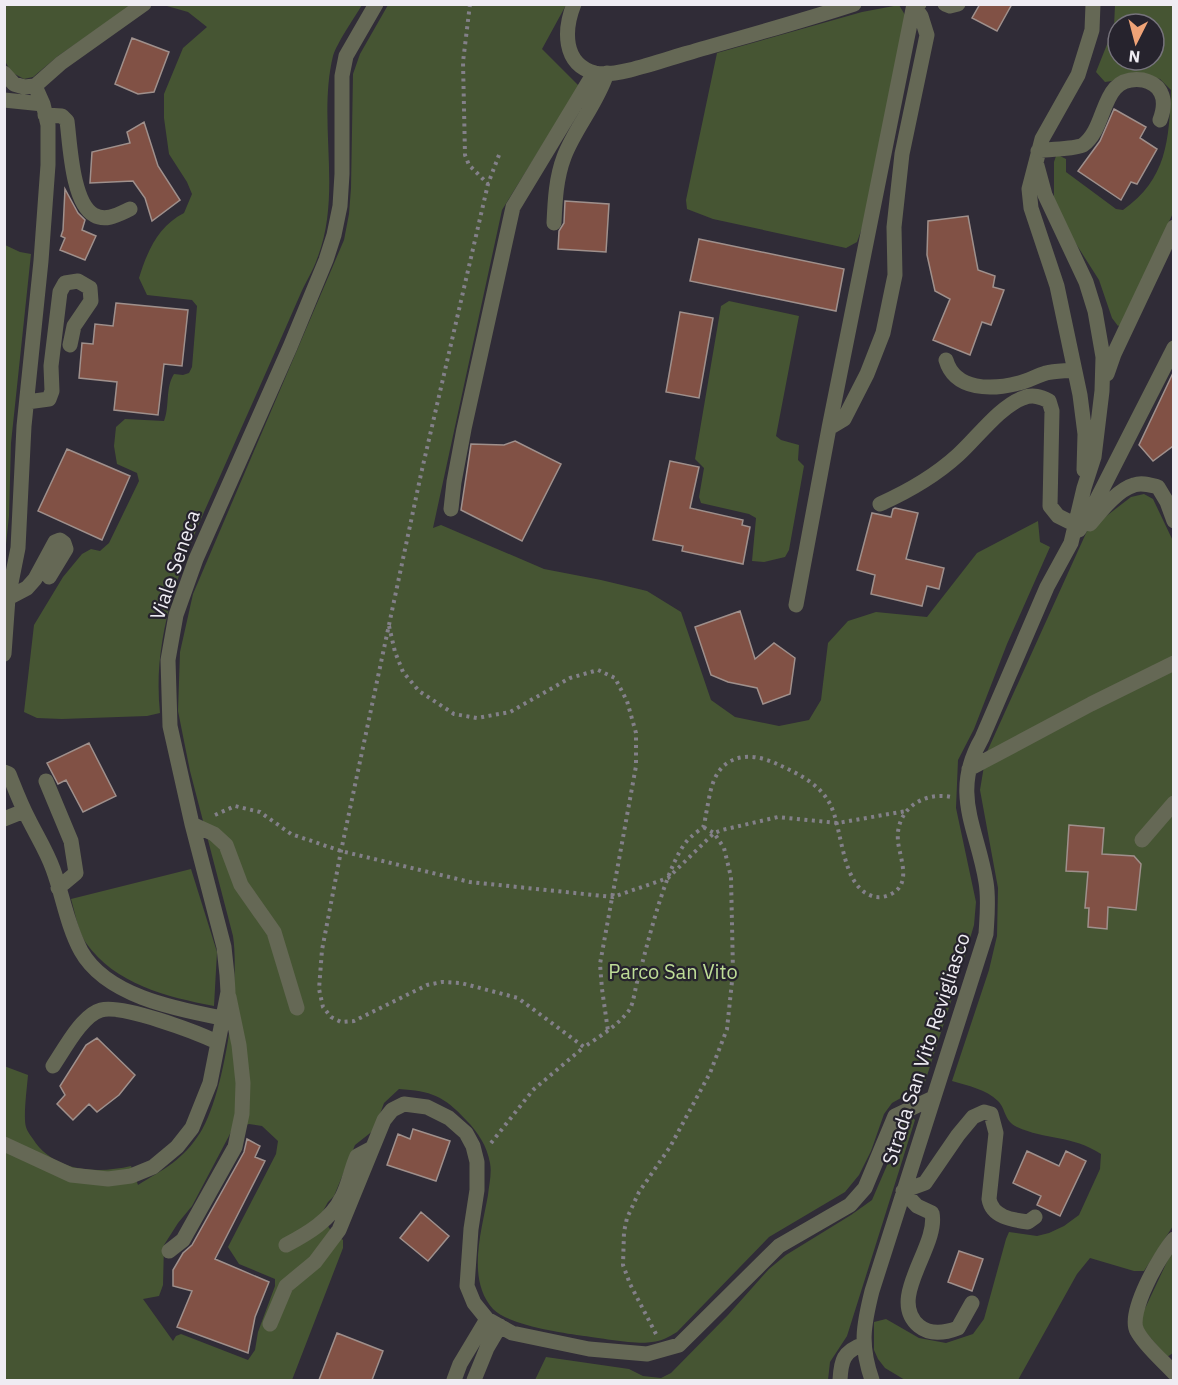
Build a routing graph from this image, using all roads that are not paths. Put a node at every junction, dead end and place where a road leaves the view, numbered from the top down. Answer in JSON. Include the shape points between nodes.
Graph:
{"nodes":[{"id":1,"x":144,"y":4,"type":"edge"},
{"id":2,"x":376,"y":4,"type":"edge"},
{"id":3,"x":574,"y":4,"type":"edge"},
{"id":4,"x":854,"y":4,"type":"edge"},
{"id":5,"x":945,"y":4,"type":"edge"},
{"id":6,"x":958,"y":4,"type":"edge"},
{"id":7,"x":1093,"y":4,"type":"edge"},
{"id":8,"x":916,"y":5,"type":"edge"},
{"id":9,"x":4,"y":73,"type":"edge"},
{"id":10,"x":601,"y":73,"type":"junction"},
{"id":11,"x":35,"y":86,"type":"junction"},
{"id":12,"x":4,"y":100,"type":"edge"},
{"id":13,"x":44,"y":109,"type":"junction"},
{"id":14,"x":1160,"y":120,"type":"dead end"},
{"id":15,"x":1037,"y":156,"type":"junction"},
{"id":16,"x":130,"y":208,"type":"dead end"},
{"id":17,"x":554,"y":223,"type":"dead end"},
{"id":18,"x":1173,"y":227,"type":"edge"},
{"id":19,"x":70,"y":345,"type":"dead end"},
{"id":20,"x":1173,"y":348,"type":"edge"},
{"id":21,"x":946,"y":360,"type":"dead end"},
{"id":22,"x":1074,"y":370,"type":"junction"},
{"id":23,"x":1102,"y":391,"type":"junction"},
{"id":24,"x":27,"y":402,"type":"junction"},
{"id":25,"x":829,"y":428,"type":"junction"},
{"id":26,"x":1084,"y":488,"type":"junction"},
{"id":27,"x":1170,"y":502,"type":"edge"},
{"id":28,"x":880,"y":504,"type":"dead end"},
{"id":29,"x":451,"y":510,"type":"dead end"},
{"id":30,"x":1173,"y":521,"type":"edge"},
{"id":31,"x":1076,"y":525,"type":"junction"},
{"id":32,"x":1071,"y":543,"type":"junction"},
{"id":33,"x":50,"y":577,"type":"dead end"},
{"id":34,"x":8,"y":598,"type":"junction"},
{"id":35,"x":796,"y":605,"type":"dead end"},
{"id":36,"x":4,"y":654,"type":"edge"},
{"id":37,"x":1173,"y":663,"type":"edge"},
{"id":38,"x":6,"y":768,"type":"edge"},
{"id":39,"x":969,"y":769,"type":"junction"},
{"id":40,"x":46,"y":781,"type":"dead end"},
{"id":41,"x":1173,"y":803,"type":"edge"},
{"id":42,"x":24,"y":811,"type":"junction"},
{"id":43,"x":4,"y":819,"type":"edge"},
{"id":44,"x":192,"y":824,"type":"junction"},
{"id":45,"x":1142,"y":840,"type":"dead end"},
{"id":46,"x":58,"y":888,"type":"junction"},
{"id":47,"x":228,"y":992,"type":"junction"},
{"id":48,"x":297,"y":1008,"type":"dead end"},
{"id":49,"x":222,"y":1018,"type":"junction"},
{"id":50,"x":217,"y":1042,"type":"junction"},
{"id":51,"x":53,"y":1066,"type":"dead end"},
{"id":52,"x":933,"y":1098,"type":"junction"},
{"id":53,"x":4,"y":1144,"type":"edge"},
{"id":54,"x":372,"y":1148,"type":"junction"},
{"id":55,"x":903,"y":1191,"type":"junction"},
{"id":56,"x":1035,"y":1217,"type":"dead end"},
{"id":57,"x":1173,"y":1239,"type":"edge"},
{"id":58,"x":286,"y":1245,"type":"dead end"},
{"id":59,"x":169,"y":1251,"type":"dead end"},
{"id":60,"x":972,"y":1303,"type":"dead end"},
{"id":61,"x":493,"y":1323,"type":"junction"},
{"id":62,"x":270,"y":1324,"type":"dead end"},
{"id":63,"x":864,"y":1344,"type":"junction"},
{"id":64,"x":867,"y":1364,"type":"junction"},
{"id":65,"x":1173,"y":1373,"type":"edge"},
{"id":66,"x":454,"y":1380,"type":"edge"},
{"id":67,"x":474,"y":1380,"type":"edge"},
{"id":68,"x":840,"y":1380,"type":"edge"},
{"id":69,"x":872,"y":1380,"type":"edge"},
{"id":70,"x":887,"y":1380,"type":"edge"}],
"edges":[{"from":1,"to":11,"type":"street"},
{"from":2,"to":44,"type":"street","name":"Viale Seneca","via":[[346,56],[342,76],[340,207],[326,260],[196,559],[176,615],[168,660],[170,726]]},
{"from":3,"to":10,"type":"street","via":[[566,33],[568,46],[575,60]]},
{"from":4,"to":10,"type":"street","via":[[649,64]]},
{"from":5,"to":6,"type":"street"},
{"from":7,"to":15,"type":"street","name":"Strada San Vito Revigliasco","via":[[1092,30],[1078,75],[1042,139]]},
{"from":8,"to":25,"type":"street","via":[[910,18]]},
{"from":8,"to":25,"type":"street","via":[[927,35],[902,154],[894,227],[895,275],[883,333],[867,374],[844,419]]},
{"from":9,"to":11,"type":"street","via":[[14,84]]},
{"from":10,"to":17,"type":"street","via":[[602,89],[564,156]]},
{"from":10,"to":29,"type":"street","via":[[513,207],[464,429]]},
{"from":11,"to":13,"type":"street"},
{"from":12,"to":13,"type":"street"},
{"from":13,"to":16,"type":"street","via":[[67,121],[70,161],[88,210],[106,218]]},
{"from":13,"to":24,"type":"street","via":[[48,165]]},
{"from":14,"to":15,"type":"street","via":[[1164,108],[1162,93],[1153,83],[1124,80],[1112,92],[1085,143],[1077,148],[1055,148]]},
{"from":15,"to":22,"type":"street","name":"Strada San Vito Revigliasco","via":[[1029,189],[1031,208],[1057,286]]},
{"from":15,"to":23,"type":"street","name":"Strada San Vito Revigliasco","via":[[1045,195],[1086,282],[1095,311],[1103,357]]},
{"from":18,"to":23,"type":"street","via":[[1114,354]]},
{"from":19,"to":24,"type":"street","via":[[74,326],[90,301],[90,288],[78,282],[66,283],[60,292],[49,399]]},
{"from":20,"to":32,"type":"street"},
{"from":21,"to":22,"type":"street","via":[[959,380],[976,387],[1001,387],[1047,373]]},
{"from":22,"to":26,"type":"street","name":"Strada San Vito Revigliasco","via":[[1085,434]]},
{"from":23,"to":26,"type":"street","name":"Strada San Vito Revigliasco","via":[[1094,457]]},
{"from":24,"to":34,"type":"street","via":[[18,548]]},
{"from":25,"to":35,"type":"street"},
{"from":26,"to":31,"type":"street","name":"Strada San Vito Revigliasco"},
{"from":27,"to":30,"type":"street"},
{"from":27,"to":32,"type":"street","via":[[1158,487],[1133,485]]},
{"from":28,"to":31,"type":"street","via":[[941,470],[1007,408],[1023,398],[1039,396],[1050,401],[1052,411],[1050,506],[1058,516]]},
{"from":31,"to":32,"type":"street","name":"Strada San Vito Revigliasco"},
{"from":32,"to":39,"type":"street","name":"Strada San Vito Revigliasco","via":[[1043,596]]},
{"from":33,"to":34,"type":"street","via":[[66,549],[60,540],[27,588]]},
{"from":34,"to":36,"type":"street"},
{"from":37,"to":39,"type":"street"},
{"from":38,"to":42,"type":"street"},
{"from":39,"to":52,"type":"street","name":"Strada San Vito Revigliasco","via":[[967,800],[986,882],[986,934]]},
{"from":40,"to":46,"type":"street","via":[[71,842],[76,873]]},
{"from":41,"to":45,"type":"street"},
{"from":42,"to":43,"type":"street"},
{"from":42,"to":46,"type":"street","via":[[53,869]]},
{"from":44,"to":47,"type":"street","name":"Viale Seneca","via":[[224,947]]},
{"from":44,"to":48,"type":"street","via":[[214,834],[226,845],[241,885],[274,932]]},
{"from":46,"to":49,"type":"street","via":[[82,952],[97,971],[129,992],[170,1007]]},
{"from":47,"to":49,"type":"street","name":"Viale Seneca"},
{"from":47,"to":59,"type":"street","via":[[243,1083],[235,1148],[183,1240]]},
{"from":49,"to":50,"type":"street","name":"Viale Seneca"},
{"from":50,"to":51,"type":"street","via":[[150,1018],[116,1009],[100,1010],[84,1021]]},
{"from":50,"to":53,"type":"street","name":"Viale Seneca","via":[[210,1083],[192,1128],[153,1167],[131,1176],[108,1179],[71,1175]]},
{"from":52,"to":55,"type":"street","name":"Strada San Vito Revigliasco"},
{"from":52,"to":61,"type":"street","via":[[895,1116],[865,1188],[850,1205],[779,1246],[679,1345],[647,1354],[589,1348],[512,1333]]},
{"from":54,"to":58,"type":"street","via":[[357,1156],[336,1206],[315,1228]]},
{"from":54,"to":61,"type":"street","via":[[384,1120],[404,1104],[427,1107],[449,1118],[466,1133],[477,1162],[468,1286],[474,1303]]},
{"from":54,"to":62,"type":"street","via":[[339,1230],[315,1262],[286,1286]]},
{"from":55,"to":56,"type":"street","via":[[925,1184],[958,1135],[984,1112],[991,1114],[996,1133],[990,1206],[1014,1221],[1028,1222]]},
{"from":55,"to":60,"type":"street","via":[[916,1206],[932,1213],[933,1220],[933,1231],[910,1285],[909,1314],[922,1329],[948,1332],[958,1329]]},
{"from":55,"to":63,"type":"street","name":"Strada San Vito Revigliasco","via":[[872,1291]]},
{"from":57,"to":65,"type":"street","via":[[1150,1279],[1134,1319],[1137,1331]]},
{"from":61,"to":66,"type":"street","via":[[460,1365]]},
{"from":61,"to":67,"type":"street"},
{"from":63,"to":64,"type":"street","name":"Strada San Vito Revigliasco"},
{"from":63,"to":68,"type":"street","via":[[852,1348],[841,1361]]},
{"from":64,"to":69,"type":"street","name":"Strada San Vito Revigliasco"},
{"from":64,"to":70,"type":"street"}]}
